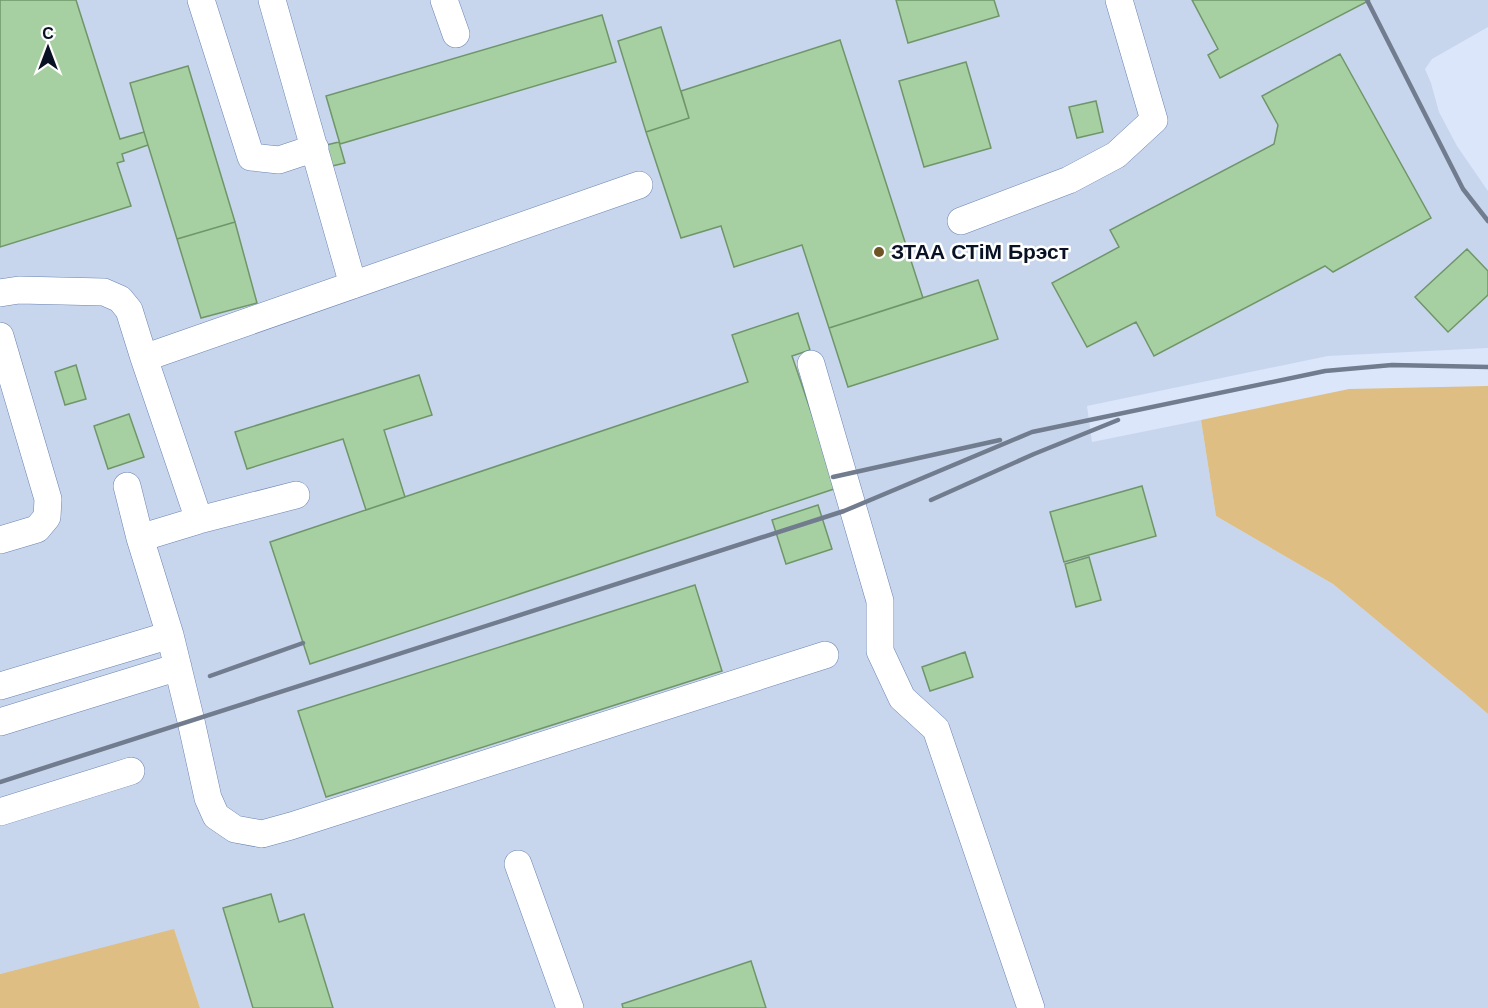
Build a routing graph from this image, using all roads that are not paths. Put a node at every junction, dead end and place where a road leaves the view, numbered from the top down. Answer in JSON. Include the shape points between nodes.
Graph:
{"nodes":[{"id":1,"x":201,"y":0,"type":"edge"},
{"id":2,"x":272,"y":0,"type":"edge"},
{"id":3,"x":444,"y":0,"type":"edge"},
{"id":4,"x":1119,"y":0,"type":"edge"},
{"id":5,"x":456,"y":34,"type":"dead end"},
{"id":6,"x":315,"y":148,"type":"junction"},
{"id":7,"x":639,"y":185,"type":"dead end"},
{"id":8,"x":961,"y":221,"type":"dead end"},
{"id":9,"x":353,"y":285,"type":"junction"},
{"id":10,"x":0,"y":293,"type":"edge"},
{"id":11,"x":0,"y":336,"type":"edge"},
{"id":12,"x":144,"y":358,"type":"junction"},
{"id":13,"x":811,"y":364,"type":"dead end"},
{"id":14,"x":127,"y":486,"type":"dead end"},
{"id":15,"x":296,"y":495,"type":"dead end"},
{"id":16,"x":199,"y":520,"type":"junction"},
{"id":17,"x":141,"y":538,"type":"junction"},
{"id":18,"x":0,"y":540,"type":"edge"},
{"id":19,"x":170,"y":635,"type":"junction"},
{"id":20,"x":825,"y":655,"type":"dead end"},
{"id":21,"x":178,"y":667,"type":"junction"},
{"id":22,"x":0,"y":686,"type":"edge"},
{"id":23,"x":0,"y":722,"type":"edge"},
{"id":24,"x":131,"y":771,"type":"dead end"},
{"id":25,"x":0,"y":812,"type":"edge"},
{"id":26,"x":518,"y":864,"type":"dead end"},
{"id":27,"x":570,"y":1008,"type":"edge"},
{"id":28,"x":1031,"y":1008,"type":"edge"}],
"edges":[{"from":1,"to":6,"type":"lane","via":[[251,157],[279,160]]},
{"from":2,"to":6,"type":"lane"},
{"from":3,"to":5,"type":"lane"},
{"from":4,"to":8,"type":"lane","via":[[1154,120],[1116,155],[1069,180]]},
{"from":6,"to":9,"type":"lane"},
{"from":7,"to":9,"type":"lane"},
{"from":9,"to":12,"type":"lane"},
{"from":10,"to":12,"type":"lane","via":[[104,291],[120,299],[129,310]]},
{"from":11,"to":18,"type":"lane","via":[[48,499],[46,517],[37,529]]},
{"from":12,"to":16,"type":"lane"},
{"from":13,"to":28,"type":"lane","via":[[880,601],[879,651],[902,698],[936,729]]},
{"from":14,"to":17,"type":"lane"},
{"from":15,"to":16,"type":"lane"},
{"from":16,"to":17,"type":"lane"},
{"from":17,"to":19,"type":"lane"},
{"from":19,"to":21,"type":"lane"},
{"from":19,"to":22,"type":"lane"},
{"from":20,"to":21,"type":"lane","via":[[261,834],[235,829],[216,816],[208,798]]},
{"from":21,"to":23,"type":"lane"},
{"from":24,"to":25,"type":"lane"},
{"from":26,"to":27,"type":"lane"}]}
